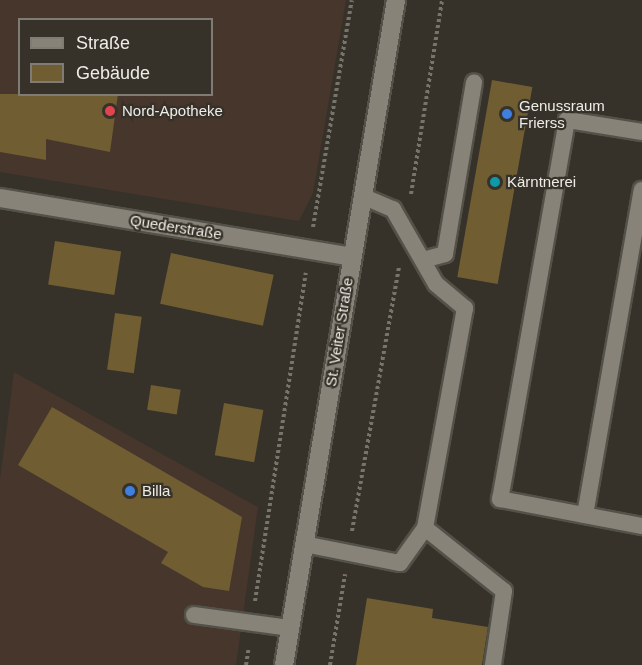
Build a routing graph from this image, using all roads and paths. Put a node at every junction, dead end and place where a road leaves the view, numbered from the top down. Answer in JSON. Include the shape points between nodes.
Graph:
{"nodes":[{"id":1,"x":352,"y":0,"type":"edge"},
{"id":2,"x":396,"y":0,"type":"edge"},
{"id":3,"x":442,"y":0,"type":"edge"},
{"id":4,"x":474,"y":82,"type":"dead end"},
{"id":5,"x":642,"y":132,"type":"edge"},
{"id":6,"x":642,"y":190,"type":"edge"},
{"id":7,"x":362,"y":196,"type":"junction"},
{"id":8,"x":0,"y":198,"type":"edge"},
{"id":9,"x":405,"y":229,"type":"junction"},
{"id":10,"x":309,"y":249,"type":"junction"},
{"id":11,"x":352,"y":256,"type":"junction"},
{"id":12,"x":423,"y":260,"type":"junction"},
{"id":13,"x":585,"y":515,"type":"junction"},
{"id":14,"x":642,"y":526,"type":"edge"},
{"id":15,"x":425,"y":528,"type":"junction"},
{"id":16,"x":304,"y":544,"type":"junction"},
{"id":17,"x":348,"y":553,"type":"junction"},
{"id":18,"x":194,"y":615,"type":"dead end"},
{"id":19,"x":252,"y":623,"type":"junction"},
{"id":20,"x":290,"y":628,"type":"junction"},
{"id":21,"x":246,"y":665,"type":"edge"},
{"id":22,"x":284,"y":665,"type":"edge"},
{"id":23,"x":330,"y":665,"type":"edge"},
{"id":24,"x":494,"y":665,"type":"edge"}],
"edges":[{"from":1,"to":10,"type":"path"},
{"from":2,"to":7,"type":"main road","name":"St. Veiter Straße"},
{"from":3,"to":9,"type":"path"},
{"from":4,"to":12,"type":"lane","via":[[445,254]]},
{"from":5,"to":13,"type":"lane","via":[[567,120],[501,499]]},
{"from":6,"to":13,"type":"lane"},
{"from":7,"to":9,"type":"lane","via":[[393,209]]},
{"from":7,"to":11,"type":"main road","name":"St. Veiter Straße"},
{"from":8,"to":10,"type":"main road","name":"Quederstraße"},
{"from":9,"to":12,"type":"lane"},
{"from":9,"to":17,"type":"path"},
{"from":10,"to":11,"type":"main road","name":"Quederstraße"},
{"from":10,"to":19,"type":"path"},
{"from":11,"to":16,"type":"main road","name":"St. Veiter Straße"},
{"from":12,"to":15,"type":"lane","via":[[436,284],[465,308]]},
{"from":13,"to":14,"type":"lane"},
{"from":15,"to":17,"type":"lane","via":[[400,563]]},
{"from":15,"to":24,"type":"lane","via":[[504,591]]},
{"from":16,"to":17,"type":"lane"},
{"from":16,"to":20,"type":"main road","name":"St. Veiter Straße"},
{"from":17,"to":23,"type":"path"},
{"from":18,"to":19,"type":"lane"},
{"from":19,"to":20,"type":"lane"},
{"from":19,"to":21,"type":"path"},
{"from":20,"to":22,"type":"main road","name":"St. Veiter Straße"}]}
